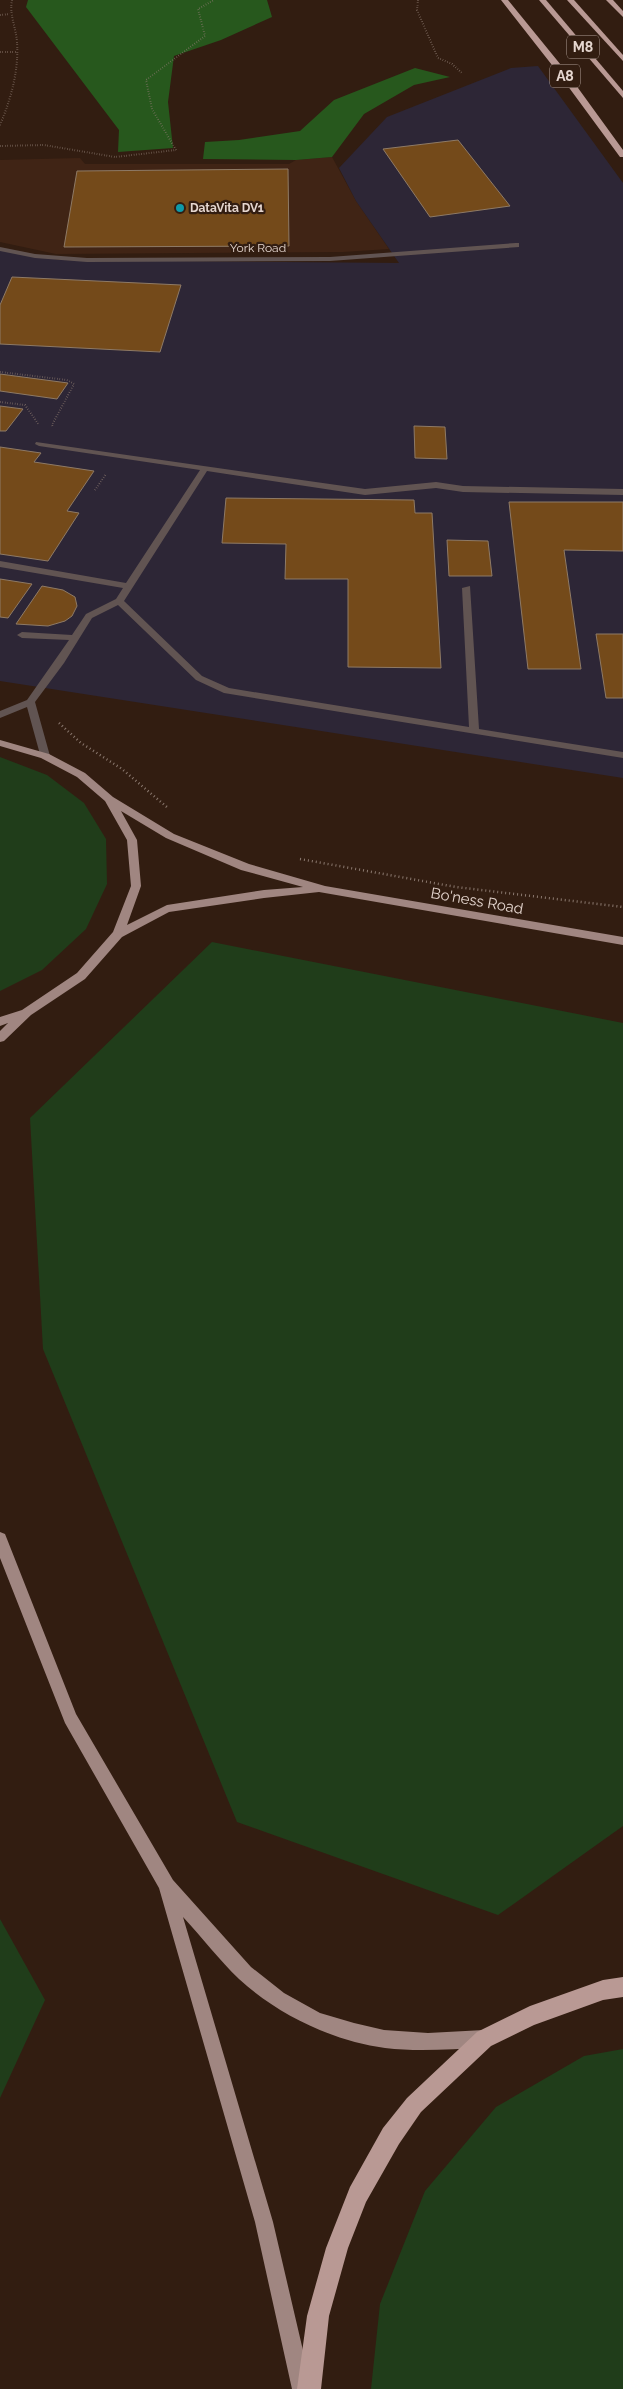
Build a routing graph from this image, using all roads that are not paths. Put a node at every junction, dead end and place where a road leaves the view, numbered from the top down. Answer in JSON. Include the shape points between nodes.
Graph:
{"nodes":[{"id":1,"x":504,"y":0,"type":"edge"},
{"id":2,"x":542,"y":0,"type":"edge"},
{"id":3,"x":570,"y":0,"type":"edge"},
{"id":4,"x":609,"y":0,"type":"edge"},
{"id":5,"x":623,"y":15,"type":"edge"},
{"id":6,"x":623,"y":59,"type":"edge"},
{"id":7,"x":623,"y":96,"type":"edge"},
{"id":8,"x":623,"y":155,"type":"edge"},
{"id":9,"x":516,"y":245,"type":"dead end"},
{"id":10,"x":0,"y":249,"type":"edge"},
{"id":11,"x":39,"y":444,"type":"dead end"},
{"id":12,"x":204,"y":470,"type":"junction"},
{"id":13,"x":623,"y":492,"type":"edge"},
{"id":14,"x":0,"y":564,"type":"edge"},
{"id":15,"x":129,"y":586,"type":"junction"},
{"id":16,"x":467,"y":588,"type":"dead end"},
{"id":17,"x":119,"y":601,"type":"junction"},
{"id":18,"x":22,"y":636,"type":"dead end"},
{"id":19,"x":75,"y":638,"type":"junction"},
{"id":20,"x":30,"y":702,"type":"junction"},
{"id":21,"x":0,"y":715,"type":"edge"},
{"id":22,"x":474,"y":731,"type":"junction"},
{"id":23,"x":0,"y":743,"type":"edge"},
{"id":24,"x":623,"y":755,"type":"edge"},
{"id":25,"x":45,"y":756,"type":"junction"},
{"id":26,"x":109,"y":799,"type":"junction"},
{"id":27,"x":325,"y":890,"type":"junction"},
{"id":28,"x":118,"y":934,"type":"junction"},
{"id":29,"x":623,"y":941,"type":"edge"},
{"id":30,"x":27,"y":1012,"type":"junction"},
{"id":31,"x":0,"y":1022,"type":"edge"},
{"id":32,"x":0,"y":1038,"type":"edge"},
{"id":33,"x":0,"y":1539,"type":"edge"},
{"id":34,"x":167,"y":1886,"type":"junction"},
{"id":35,"x":623,"y":1987,"type":"edge"},
{"id":36,"x":484,"y":2039,"type":"junction"},
{"id":37,"x":302,"y":2389,"type":"edge"},
{"id":38,"x":309,"y":2389,"type":"edge"}],
"edges":[{"from":1,"to":8,"type":"highway","number":"A8"},
{"from":2,"to":7,"type":"highway","number":"M8"},
{"from":3,"to":6,"type":"highway","number":"M8"},
{"from":4,"to":5,"type":"highway"},
{"from":9,"to":10,"type":"street","name":"York Road","via":[[320,259],[87,260],[35,256]]},
{"from":11,"to":12,"type":"street"},
{"from":12,"to":13,"type":"street","via":[[365,492],[436,485],[463,489]]},
{"from":12,"to":15,"type":"street"},
{"from":14,"to":15,"type":"street"},
{"from":15,"to":17,"type":"street"},
{"from":16,"to":22,"type":"street"},
{"from":17,"to":19,"type":"street","via":[[89,616]]},
{"from":17,"to":22,"type":"street","via":[[199,678],[227,691]]},
{"from":18,"to":19,"type":"street"},
{"from":19,"to":20,"type":"street"},
{"from":20,"to":21,"type":"street"},
{"from":20,"to":25,"type":"street"},
{"from":22,"to":24,"type":"street"},
{"from":23,"to":25,"type":"main road"},
{"from":25,"to":26,"type":"main road","via":[[81,775]]},
{"from":26,"to":27,"type":"main road","name":"Bo'ness Road","via":[[170,836],[245,867]]},
{"from":26,"to":28,"type":"main road","via":[[132,840],[136,886]]},
{"from":27,"to":28,"type":"main road","name":"Bo'ness Road","via":[[254,895],[167,909]]},
{"from":27,"to":29,"type":"main road","name":"Bo'ness Road"},
{"from":28,"to":30,"type":"main road","via":[[81,976]]},
{"from":30,"to":31,"type":"main road"},
{"from":30,"to":32,"type":"main road"},
{"from":33,"to":34,"type":"main road","via":[[70,1718]]},
{"from":34,"to":36,"type":"main road","via":[[245,1973],[278,1999],[316,2020],[384,2039],[428,2042]]},
{"from":34,"to":37,"type":"main road","via":[[264,2222]]},
{"from":35,"to":36,"type":"highway","via":[[603,1990],[530,2016]]},
{"from":36,"to":38,"type":"highway","via":[[414,2105],[391,2136],[358,2195],[337,2248],[318,2316]]}]}
